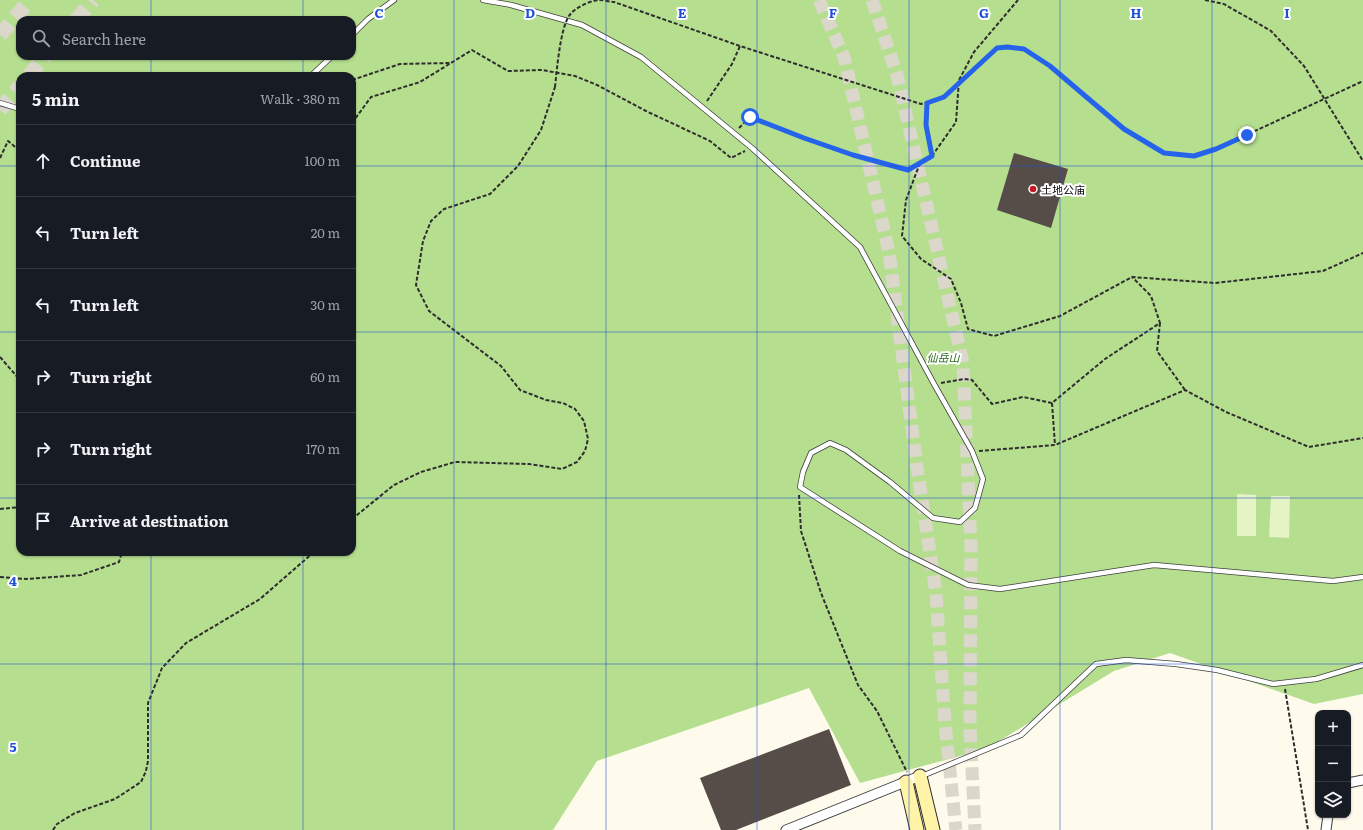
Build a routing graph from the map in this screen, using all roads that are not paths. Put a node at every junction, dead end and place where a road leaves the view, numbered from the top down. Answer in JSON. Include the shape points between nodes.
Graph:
{"nodes":[{"id":1,"x":394,"y":0,"type":"edge"},
{"id":2,"x":483,"y":0,"type":"edge"},
{"id":3,"x":356,"y":32,"type":"edge"},
{"id":4,"x":328,"y":60,"type":"edge"},
{"id":5,"x":315,"y":72,"type":"edge"},
{"id":6,"x":0,"y":103,"type":"edge"},
{"id":7,"x":16,"y":108,"type":"edge"},
{"id":8,"x":1363,"y":577,"type":"edge"},
{"id":9,"x":1363,"y":665,"type":"edge"},
{"id":10,"x":913,"y":779,"type":"junction"},
{"id":11,"x":1363,"y":780,"type":"edge"},
{"id":12,"x":1351,"y":782,"type":"edge"},
{"id":13,"x":1328,"y":818,"type":"edge"},
{"id":14,"x":786,"y":830,"type":"edge"},
{"id":15,"x":917,"y":830,"type":"edge"},
{"id":16,"x":933,"y":830,"type":"edge"},
{"id":17,"x":1326,"y":830,"type":"edge"}],
"edges":[{"from":1,"to":3,"type":"lane","via":[[368,19]]},
{"from":2,"to":8,"type":"lane","via":[[582,25],[641,56],[752,148],[860,247],[972,451],[982,479],[975,508],[960,522],[933,518],[890,482],[846,450],[830,443],[811,453],[800,487],[900,552],[968,585],[1000,589],[1154,565],[1333,581]]},
{"from":4,"to":5,"type":"lane"},
{"from":6,"to":7,"type":"lane"},
{"from":9,"to":10,"type":"lane","via":[[1316,678],[1273,684],[1217,670],[1176,664],[1126,660],[1096,664],[1021,735]]},
{"from":10,"to":14,"type":"street"},
{"from":10,"to":15,"type":"street"},
{"from":10,"to":16,"type":"street"},
{"from":11,"to":12,"type":"street"},
{"from":13,"to":17,"type":"street"}]}
